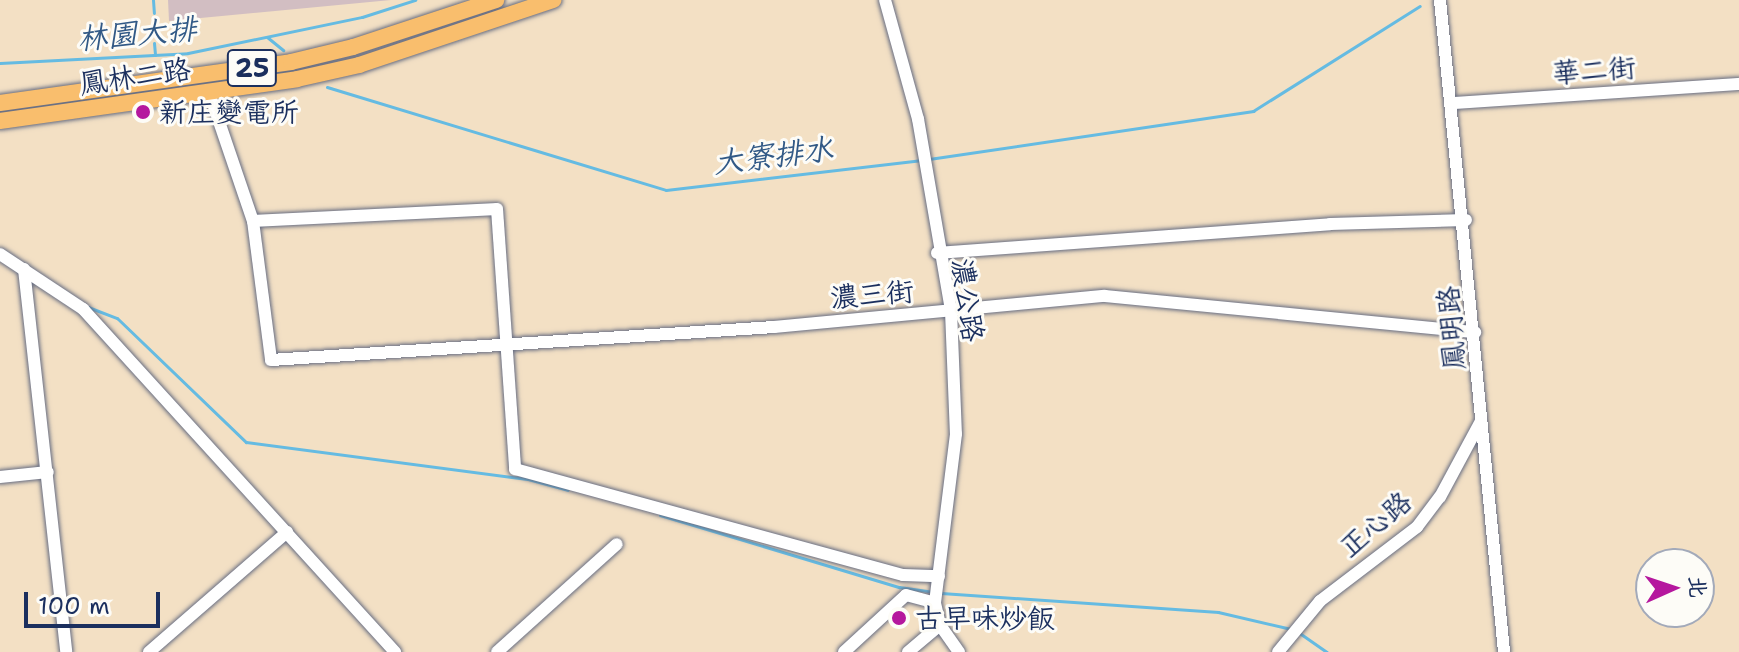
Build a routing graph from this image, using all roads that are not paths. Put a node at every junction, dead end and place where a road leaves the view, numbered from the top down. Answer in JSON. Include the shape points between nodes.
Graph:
{"nodes":[{"id":1,"x":496,"y":0,"type":"edge"},
{"id":2,"x":553,"y":0,"type":"edge"},
{"id":3,"x":885,"y":0,"type":"edge"},
{"id":4,"x":1440,"y":0,"type":"edge"},
{"id":5,"x":1739,"y":84,"type":"edge"},
{"id":6,"x":209,"y":92,"type":"junction"},
{"id":7,"x":0,"y":103,"type":"edge"},
{"id":8,"x":1453,"y":103,"type":"junction"},
{"id":9,"x":0,"y":121,"type":"edge"},
{"id":10,"x":1466,"y":220,"type":"junction"},
{"id":11,"x":253,"y":221,"type":"junction"},
{"id":12,"x":937,"y":253,"type":"junction"},
{"id":13,"x":0,"y":254,"type":"edge"},
{"id":14,"x":24,"y":269,"type":"junction"},
{"id":15,"x":951,"y":311,"type":"junction"},
{"id":16,"x":1475,"y":332,"type":"junction"},
{"id":17,"x":507,"y":346,"type":"junction"},
{"id":18,"x":1482,"y":418,"type":"junction"},
{"id":19,"x":48,"y":472,"type":"junction"},
{"id":20,"x":0,"y":477,"type":"edge"},
{"id":21,"x":287,"y":532,"type":"junction"},
{"id":22,"x":617,"y":544,"type":"dead end"},
{"id":23,"x":937,"y":591,"type":"junction"},
{"id":24,"x":940,"y":625,"type":"junction"},
{"id":25,"x":66,"y":652,"type":"edge"},
{"id":26,"x":149,"y":652,"type":"edge"},
{"id":27,"x":395,"y":652,"type":"edge"},
{"id":28,"x":497,"y":652,"type":"edge"},
{"id":29,"x":844,"y":652,"type":"edge"},
{"id":30,"x":908,"y":652,"type":"edge"},
{"id":31,"x":959,"y":652,"type":"edge"},
{"id":32,"x":1278,"y":652,"type":"edge"},
{"id":33,"x":1504,"y":652,"type":"edge"}],
"edges":[{"from":1,"to":7,"type":"main road","name":"鳳林二路","number":"25","via":[[291,62]]},
{"from":2,"to":6,"type":"main road","name":"鳳林二路","number":"25","via":[[359,65]]},
{"from":3,"to":12,"type":"street","name":"濃公路","via":[[924,149]]},
{"from":4,"to":8,"type":"street","name":"鳳明路"},
{"from":5,"to":8,"type":"street","name":"華二街"},
{"from":6,"to":9,"type":"main road","name":"鳳林二路","number":"25"},
{"from":6,"to":11,"type":"street"},
{"from":8,"to":10,"type":"street","name":"鳳明路"},
{"from":10,"to":12,"type":"street","via":[[1330,224]]},
{"from":10,"to":16,"type":"street","name":"鳳明路"},
{"from":11,"to":17,"type":"street","name":"濃三街","via":[[271,360]]},
{"from":11,"to":17,"type":"street","via":[[497,209]]},
{"from":12,"to":15,"type":"street","name":"濃公路"},
{"from":13,"to":14,"type":"street"},
{"from":14,"to":19,"type":"street"},
{"from":14,"to":21,"type":"street","via":[[83,309]]},
{"from":15,"to":16,"type":"street","name":"濃三街","via":[[1136,296]]},
{"from":15,"to":17,"type":"street","name":"濃三街"},
{"from":15,"to":23,"type":"street","name":"濃公路","via":[[956,434]]},
{"from":16,"to":18,"type":"street","name":"鳳明路"},
{"from":17,"to":23,"type":"street","via":[[515,469],[903,575]]},
{"from":18,"to":32,"type":"street","name":"正心路","via":[[1440,497],[1417,527],[1348,578]]},
{"from":18,"to":33,"type":"street","name":"鳳明路"},
{"from":19,"to":20,"type":"street"},
{"from":19,"to":25,"type":"street"},
{"from":21,"to":26,"type":"street"},
{"from":21,"to":27,"type":"street"},
{"from":22,"to":28,"type":"street"},
{"from":23,"to":24,"type":"street","name":"濃公路"},
{"from":23,"to":29,"type":"street","via":[[906,595]]},
{"from":24,"to":30,"type":"street"},
{"from":24,"to":31,"type":"street","name":"濃公路"}]}
